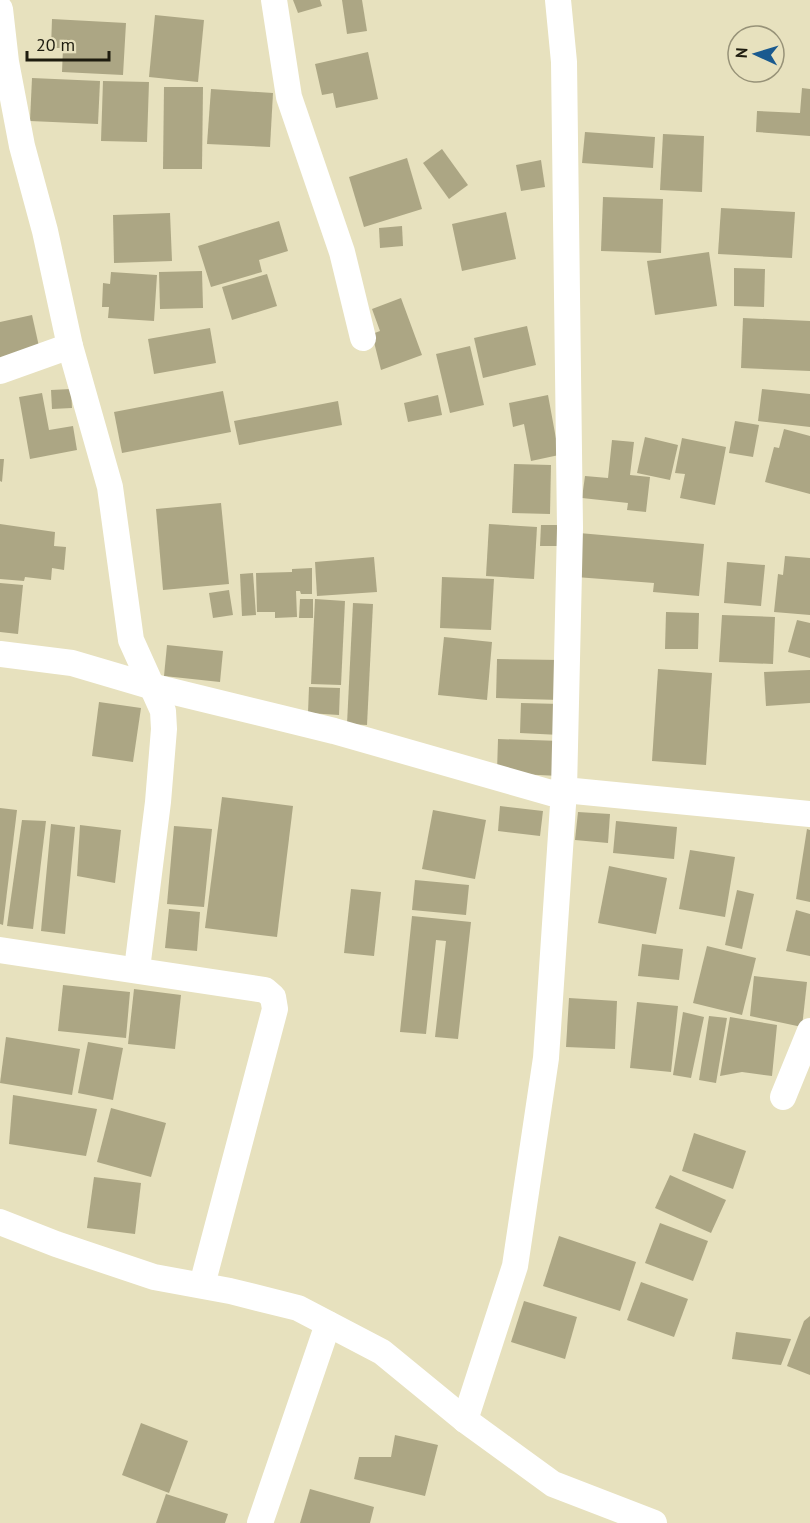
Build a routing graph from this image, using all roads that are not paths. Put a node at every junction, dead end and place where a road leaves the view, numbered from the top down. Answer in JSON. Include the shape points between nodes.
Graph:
{"nodes":[{"id":1,"x":274,"y":0,"type":"edge"},
{"id":2,"x":558,"y":0,"type":"edge"},
{"id":3,"x":0,"y":9,"type":"edge"},
{"id":4,"x":363,"y":338,"type":"dead end"},
{"id":5,"x":70,"y":346,"type":"junction"},
{"id":6,"x":0,"y":371,"type":"edge"},
{"id":7,"x":0,"y":654,"type":"edge"},
{"id":8,"x":150,"y":686,"type":"junction"},
{"id":9,"x":564,"y":790,"type":"junction"},
{"id":10,"x":810,"y":814,"type":"edge"},
{"id":11,"x":0,"y":950,"type":"edge"},
{"id":12,"x":137,"y":969,"type":"junction"},
{"id":13,"x":810,"y":1031,"type":"edge"},
{"id":14,"x":783,"y":1097,"type":"dead end"},
{"id":15,"x":0,"y":1222,"type":"edge"},
{"id":16,"x":202,"y":1285,"type":"junction"},
{"id":17,"x":328,"y":1324,"type":"junction"},
{"id":18,"x":465,"y":1420,"type":"junction"},
{"id":19,"x":260,"y":1523,"type":"edge"},
{"id":20,"x":654,"y":1523,"type":"edge"}],
"edges":[{"from":1,"to":4,"type":"street","via":[[290,98],[342,252]]},
{"from":2,"to":9,"type":"street","via":[[564,62],[570,528]]},
{"from":3,"to":5,"type":"street","via":[[22,146]]},
{"from":5,"to":6,"type":"street"},
{"from":5,"to":8,"type":"street","via":[[110,488],[131,640]]},
{"from":7,"to":8,"type":"street","via":[[72,663]]},
{"from":8,"to":9,"type":"street","via":[[334,731],[551,793]]},
{"from":8,"to":12,"type":"street","via":[[159,697],[165,729]]},
{"from":9,"to":10,"type":"street"},
{"from":9,"to":18,"type":"street","via":[[546,1058],[515,1266]]},
{"from":11,"to":12,"type":"street"},
{"from":12,"to":16,"type":"street","via":[[265,990],[273,997],[275,1009]]},
{"from":13,"to":14,"type":"street"},
{"from":15,"to":16,"type":"street","via":[[154,1277]]},
{"from":16,"to":17,"type":"street","via":[[298,1308]]},
{"from":17,"to":18,"type":"street","via":[[382,1352]]},
{"from":17,"to":19,"type":"street"},
{"from":18,"to":20,"type":"street","via":[[553,1484]]}]}
